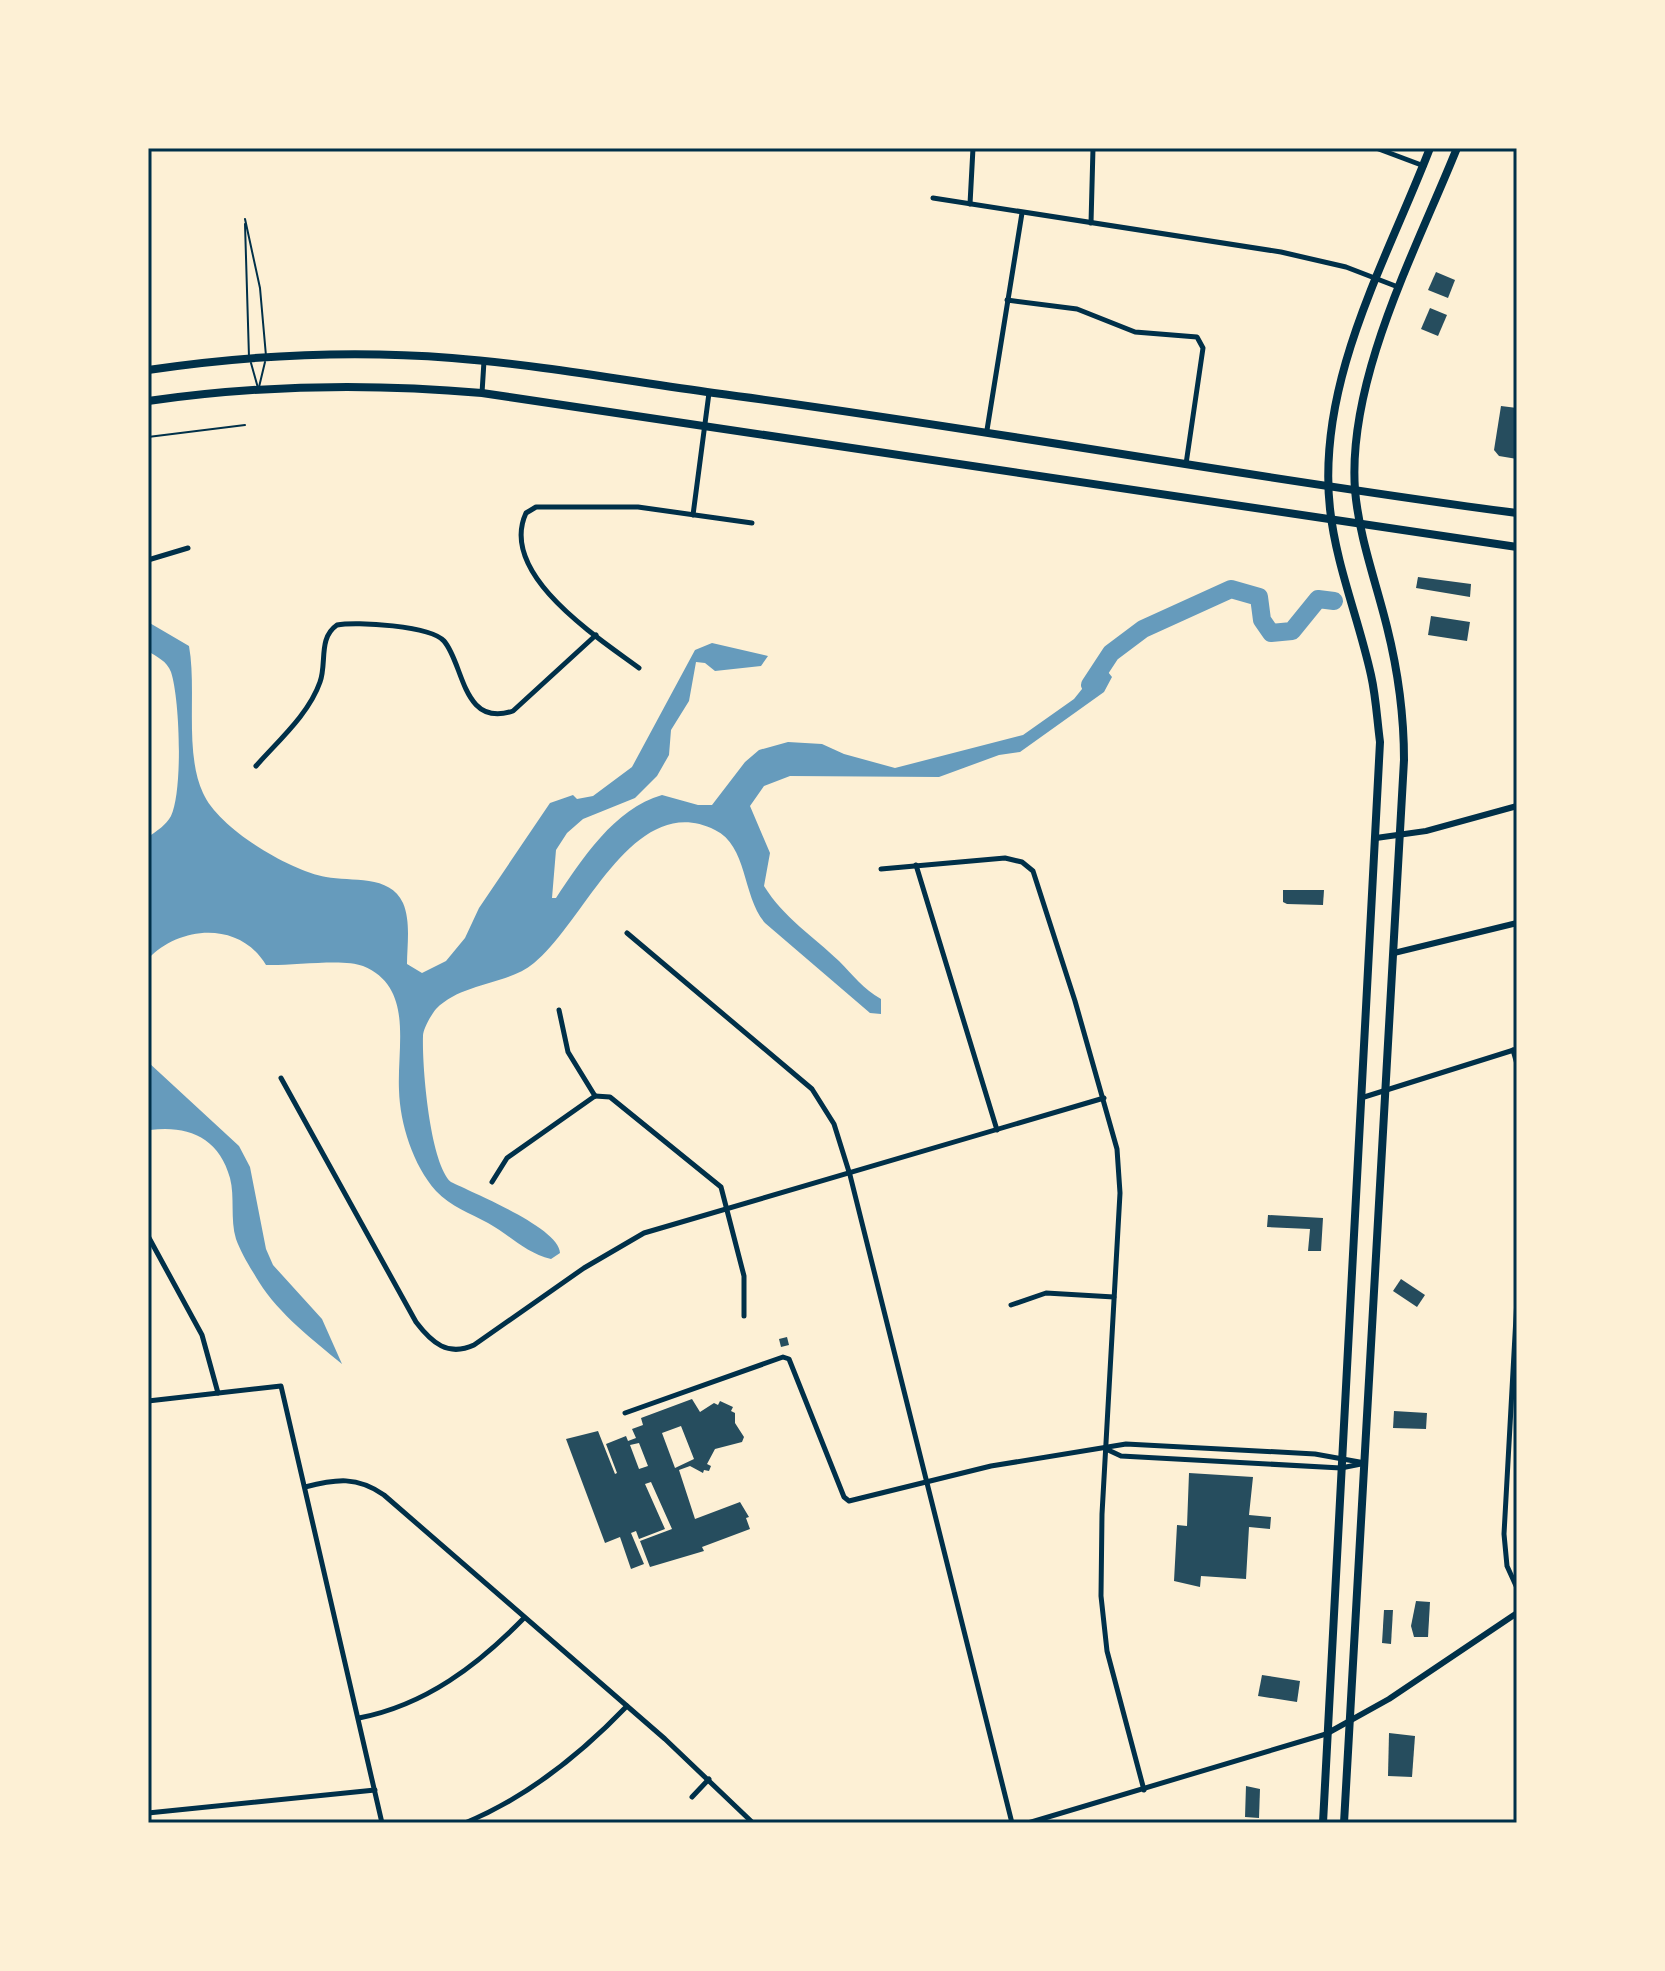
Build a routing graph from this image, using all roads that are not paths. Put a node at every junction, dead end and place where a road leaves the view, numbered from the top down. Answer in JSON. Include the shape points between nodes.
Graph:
{"nodes":[{"id":1,"x":973,"y":148,"type":"edge"},
{"id":2,"x":1093,"y":148,"type":"edge"},
{"id":3,"x":1376,"y":148,"type":"edge"},
{"id":4,"x":1430,"y":148,"type":"edge"},
{"id":5,"x":1457,"y":148,"type":"edge"},
{"id":6,"x":1424,"y":166,"type":"junction"},
{"id":7,"x":933,"y":198,"type":"dead end"},
{"id":8,"x":970,"y":204,"type":"junction"},
{"id":9,"x":1022,"y":213,"type":"junction"},
{"id":10,"x":1091,"y":223,"type":"junction"},
{"id":11,"x":1378,"y":278,"type":"junction"},
{"id":12,"x":1401,"y":289,"type":"junction"},
{"id":13,"x":1007,"y":300,"type":"junction"},
{"id":14,"x":266,"y":356,"type":"junction"},
{"id":15,"x":249,"y":357,"type":"junction"},
{"id":16,"x":484,"y":361,"type":"junction"},
{"id":17,"x":148,"y":370,"type":"edge"},
{"id":18,"x":259,"y":389,"type":"junction"},
{"id":19,"x":709,"y":392,"type":"junction"},
{"id":20,"x":482,"y":393,"type":"junction"},
{"id":21,"x":148,"y":401,"type":"edge"},
{"id":22,"x":245,"y":425,"type":"dead end"},
{"id":23,"x":704,"y":426,"type":"junction"},
{"id":24,"x":987,"y":430,"type":"junction"},
{"id":25,"x":148,"y":437,"type":"edge"},
{"id":26,"x":1186,"y":464,"type":"junction"},
{"id":27,"x":1329,"y":488,"type":"junction"},
{"id":28,"x":1355,"y":492,"type":"junction"},
{"id":29,"x":1517,"y":513,"type":"edge"},
{"id":30,"x":693,"y":515,"type":"junction"},
{"id":31,"x":1332,"y":521,"type":"junction"},
{"id":32,"x":752,"y":523,"type":"dead end"},
{"id":33,"x":1360,"y":524,"type":"junction"},
{"id":34,"x":1517,"y":547,"type":"edge"},
{"id":35,"x":188,"y":548,"type":"dead end"},
{"id":36,"x":148,"y":560,"type":"edge"},
{"id":37,"x":596,"y":635,"type":"junction"},
{"id":38,"x":639,"y":668,"type":"dead end"},
{"id":39,"x":256,"y":766,"type":"dead end"},
{"id":40,"x":1517,"y":806,"type":"edge"},
{"id":41,"x":1400,"y":835,"type":"junction"},
{"id":42,"x":1376,"y":838,"type":"junction"},
{"id":43,"x":916,"y":865,"type":"junction"},
{"id":44,"x":881,"y":869,"type":"dead end"},
{"id":45,"x":1517,"y":923,"type":"edge"},
{"id":46,"x":627,"y":933,"type":"dead end"},
{"id":47,"x":1394,"y":953,"type":"junction"},
{"id":48,"x":559,"y":1010,"type":"dead end"},
{"id":49,"x":1515,"y":1050,"type":"edge"},
{"id":50,"x":1517,"y":1064,"type":"edge"},
{"id":51,"x":281,"y":1078,"type":"dead end"},
{"id":52,"x":1386,"y":1090,"type":"junction"},
{"id":53,"x":595,"y":1096,"type":"junction"},
{"id":54,"x":1104,"y":1098,"type":"junction"},
{"id":55,"x":1360,"y":1098,"type":"junction"},
{"id":56,"x":997,"y":1130,"type":"junction"},
{"id":57,"x":850,"y":1175,"type":"junction"},
{"id":58,"x":492,"y":1182,"type":"dead end"},
{"id":59,"x":727,"y":1207,"type":"junction"},
{"id":60,"x":148,"y":1236,"type":"edge"},
{"id":61,"x":1114,"y":1297,"type":"junction"},
{"id":62,"x":1517,"y":1299,"type":"edge"},
{"id":63,"x":1011,"y":1305,"type":"dead end"},
{"id":64,"x":744,"y":1316,"type":"dead end"},
{"id":65,"x":218,"y":1393,"type":"junction"},
{"id":66,"x":148,"y":1401,"type":"edge"},
{"id":67,"x":625,"y":1413,"type":"dead end"},
{"id":68,"x":1105,"y":1448,"type":"junction"},
{"id":69,"x":1342,"y":1456,"type":"junction"},
{"id":70,"x":1365,"y":1463,"type":"junction"},
{"id":71,"x":1341,"y":1468,"type":"junction"},
{"id":72,"x":927,"y":1482,"type":"junction"},
{"id":73,"x":305,"y":1487,"type":"junction"},
{"id":74,"x":1517,"y":1588,"type":"edge"},
{"id":75,"x":1517,"y":1613,"type":"edge"},
{"id":76,"x":524,"y":1618,"type":"junction"},
{"id":77,"x":627,"y":1706,"type":"junction"},
{"id":78,"x":359,"y":1718,"type":"junction"},
{"id":79,"x":1348,"y":1725,"type":"junction"},
{"id":80,"x":1326,"y":1734,"type":"junction"},
{"id":81,"x":709,"y":1779,"type":"junction"},
{"id":82,"x":375,"y":1790,"type":"junction"},
{"id":83,"x":1144,"y":1790,"type":"junction"},
{"id":84,"x":692,"y":1797,"type":"dead end"},
{"id":85,"x":148,"y":1813,"type":"edge"},
{"id":86,"x":382,"y":1823,"type":"edge"},
{"id":87,"x":465,"y":1823,"type":"edge"},
{"id":88,"x":753,"y":1823,"type":"edge"},
{"id":89,"x":1012,"y":1823,"type":"edge"},
{"id":90,"x":1028,"y":1823,"type":"edge"},
{"id":91,"x":1323,"y":1823,"type":"edge"},
{"id":92,"x":1344,"y":1823,"type":"edge"}],
"edges":[{"from":1,"to":8,"type":"street"},
{"from":2,"to":10,"type":"street"},
{"from":3,"to":6,"type":"street"},
{"from":4,"to":6,"type":"main road"},
{"from":5,"to":12,"type":"main road"},
{"from":6,"to":11,"type":"main road"},
{"from":7,"to":8,"type":"street"},
{"from":8,"to":9,"type":"street"},
{"from":9,"to":10,"type":"street"},
{"from":9,"to":13,"type":"street"},
{"from":10,"to":11,"type":"street","via":[[1292,254]]},
{"from":11,"to":12,"type":"street"},
{"from":11,"to":27,"type":"main road","via":[[1340,382]]},
{"from":12,"to":28,"type":"main road","via":[[1376,351],[1361,409]]},
{"from":13,"to":24,"type":"street"},
{"from":13,"to":26,"type":"street","via":[[1077,309],[1135,332],[1197,337],[1203,348]]},
{"from":14,"to":15,"type":"main road"},
{"from":14,"to":15,"type":"lane","via":[[260,288],[245,219]]},
{"from":14,"to":16,"type":"main road","via":[[360,354]]},
{"from":14,"to":18,"type":"lane"},
{"from":15,"to":17,"type":"main road"},
{"from":15,"to":18,"type":"lane"},
{"from":16,"to":19,"type":"main road"},
{"from":16,"to":20,"type":"street"},
{"from":18,"to":20,"type":"main road","via":[[381,386]]},
{"from":18,"to":21,"type":"main road"},
{"from":19,"to":23,"type":"street"},
{"from":19,"to":24,"type":"main road"},
{"from":20,"to":23,"type":"main road"},
{"from":22,"to":25,"type":"lane"},
{"from":23,"to":30,"type":"street"},
{"from":23,"to":31,"type":"main road"},
{"from":24,"to":26,"type":"main road"},
{"from":26,"to":27,"type":"main road"},
{"from":27,"to":28,"type":"main road"},
{"from":27,"to":31,"type":"main road"},
{"from":28,"to":29,"type":"main road"},
{"from":28,"to":33,"type":"main road"},
{"from":30,"to":32,"type":"street"},
{"from":30,"to":37,"type":"street","via":[[638,507],[536,507],[526,513],[520,544],[526,564]]},
{"from":31,"to":33,"type":"main road"},
{"from":31,"to":42,"type":"main road","via":[[1376,705]]},
{"from":33,"to":34,"type":"main road"},
{"from":33,"to":41,"type":"main road","via":[[1402,698]]},
{"from":35,"to":36,"type":"street"},
{"from":37,"to":38,"type":"street"},
{"from":37,"to":39,"type":"street","via":[[513,711],[489,712],[458,678],[450,650],[436,634],[337,625],[325,639],[323,675],[314,698]]},
{"from":40,"to":41,"type":"street"},
{"from":41,"to":42,"type":"street"},
{"from":41,"to":47,"type":"main road"},
{"from":42,"to":55,"type":"main road"},
{"from":43,"to":44,"type":"street"},
{"from":43,"to":54,"type":"street","via":[[1005,858],[1033,871]]},
{"from":43,"to":56,"type":"street"},
{"from":45,"to":47,"type":"street"},
{"from":46,"to":57,"type":"street","via":[[812,1089],[834,1124]]},
{"from":47,"to":52,"type":"main road"},
{"from":48,"to":53,"type":"street","via":[[568,1052]]},
{"from":49,"to":50,"type":"street"},
{"from":49,"to":52,"type":"street"},
{"from":51,"to":59,"type":"street","via":[[436,1345],[457,1351],[474,1345],[621,1244]]},
{"from":52,"to":55,"type":"street"},
{"from":52,"to":70,"type":"main road"},
{"from":53,"to":58,"type":"street","via":[[507,1158]]},
{"from":53,"to":59,"type":"street","via":[[610,1097],[716,1181]]},
{"from":54,"to":56,"type":"street"},
{"from":54,"to":61,"type":"street","via":[[1119,1173]]},
{"from":55,"to":69,"type":"main road"},
{"from":56,"to":57,"type":"street"},
{"from":57,"to":59,"type":"street"},
{"from":57,"to":72,"type":"street"},
{"from":59,"to":64,"type":"street","via":[[744,1276]]},
{"from":60,"to":65,"type":"street","via":[[202,1335]]},
{"from":61,"to":63,"type":"street","via":[[1046,1293]]},
{"from":61,"to":68,"type":"street"},
{"from":62,"to":74,"type":"street","via":[[1504,1534],[1507,1566]]},
{"from":65,"to":66,"type":"street"},
{"from":65,"to":73,"type":"street","via":[[281,1386]]},
{"from":67,"to":72,"type":"street","via":[[783,1357],[792,1361],[846,1500]]},
{"from":68,"to":69,"type":"street","via":[[1126,1444]]},
{"from":68,"to":71,"type":"street","via":[[1121,1456]]},
{"from":68,"to":72,"type":"street"},
{"from":68,"to":83,"type":"street","via":[[1102,1625]]},
{"from":69,"to":70,"type":"street"},
{"from":69,"to":71,"type":"main road"},
{"from":70,"to":71,"type":"street"},
{"from":70,"to":79,"type":"main road"},
{"from":71,"to":80,"type":"main road"},
{"from":72,"to":89,"type":"street"},
{"from":73,"to":76,"type":"street","via":[[334,1480],[369,1485]]},
{"from":73,"to":78,"type":"street"},
{"from":75,"to":79,"type":"street"},
{"from":76,"to":77,"type":"street"},
{"from":76,"to":78,"type":"street","via":[[454,1680]]},
{"from":77,"to":81,"type":"street"},
{"from":77,"to":87,"type":"street","via":[[558,1769],[510,1802]]},
{"from":78,"to":82,"type":"street"},
{"from":79,"to":80,"type":"street"},
{"from":79,"to":92,"type":"main road"},
{"from":80,"to":83,"type":"street"},
{"from":80,"to":91,"type":"main road"},
{"from":81,"to":84,"type":"street"},
{"from":81,"to":88,"type":"street"},
{"from":82,"to":85,"type":"street"},
{"from":82,"to":86,"type":"street"},
{"from":83,"to":90,"type":"street"}]}
